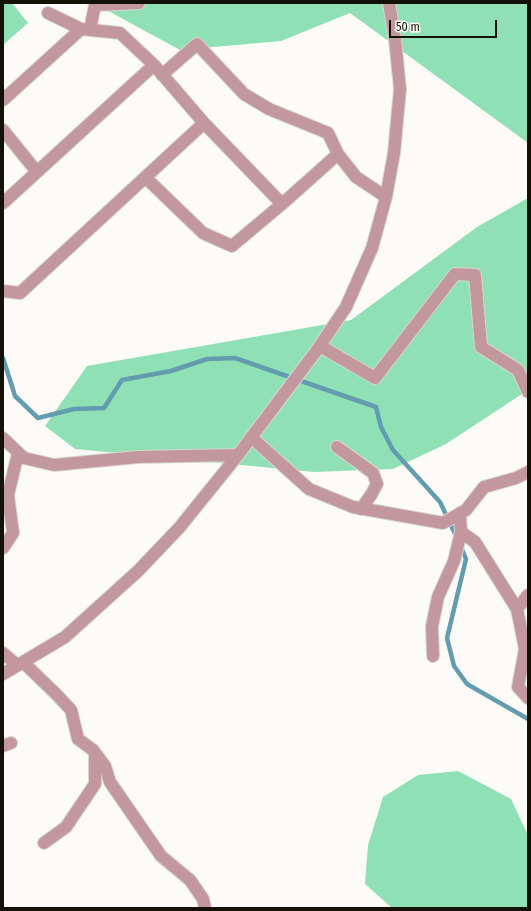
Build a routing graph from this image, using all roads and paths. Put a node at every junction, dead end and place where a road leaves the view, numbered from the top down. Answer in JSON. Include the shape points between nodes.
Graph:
{"nodes":[{"id":1,"x":139,"y":3,"type":"edge"},
{"id":2,"x":389,"y":3,"type":"edge"},
{"id":3,"x":48,"y":13,"type":"dead end"},
{"id":4,"x":85,"y":29,"type":"junction"},
{"id":5,"x":154,"y":65,"type":"junction"},
{"id":6,"x":162,"y":76,"type":"junction"},
{"id":7,"x":3,"y":100,"type":"edge"},
{"id":8,"x":204,"y":123,"type":"junction"},
{"id":9,"x":3,"y":130,"type":"edge"},
{"id":10,"x":338,"y":154,"type":"junction"},
{"id":11,"x":37,"y":172,"type":"junction"},
{"id":12,"x":146,"y":178,"type":"junction"},
{"id":13,"x":386,"y":197,"type":"junction"},
{"id":14,"x":3,"y":203,"type":"edge"},
{"id":15,"x":282,"y":204,"type":"junction"},
{"id":16,"x":3,"y":291,"type":"edge"},
{"id":17,"x":319,"y":348,"type":"junction"},
{"id":18,"x":528,"y":392,"type":"edge"},
{"id":19,"x":3,"y":438,"type":"edge"},
{"id":20,"x":251,"y":438,"type":"junction"},
{"id":21,"x":337,"y":447,"type":"dead end"},
{"id":22,"x":18,"y":453,"type":"junction"},
{"id":23,"x":238,"y":455,"type":"junction"},
{"id":24,"x":528,"y":472,"type":"edge"},
{"id":25,"x":361,"y":509,"type":"junction"},
{"id":26,"x":458,"y":514,"type":"junction"},
{"id":27,"x":460,"y":532,"type":"junction"},
{"id":28,"x":3,"y":548,"type":"edge"},
{"id":29,"x":528,"y":594,"type":"edge"},
{"id":30,"x":517,"y":609,"type":"junction"},
{"id":31,"x":3,"y":653,"type":"edge"},
{"id":32,"x":433,"y":656,"type":"dead end"},
{"id":33,"x":14,"y":668,"type":"edge"},
{"id":34,"x":528,"y":698,"type":"edge"},
{"id":35,"x":95,"y":754,"type":"junction"},
{"id":36,"x":44,"y":843,"type":"dead end"},
{"id":37,"x":205,"y":908,"type":"edge"}],
"edges":[{"from":1,"to":4,"type":"street","via":[[95,5]]},
{"from":2,"to":13,"type":"street","via":[[396,39],[400,89],[394,153]]},
{"from":3,"to":4,"type":"street"},
{"from":4,"to":5,"type":"street","via":[[120,33]]},
{"from":4,"to":7,"type":"street"},
{"from":5,"to":6,"type":"street"},
{"from":5,"to":11,"type":"street"},
{"from":6,"to":8,"type":"street"},
{"from":6,"to":10,"type":"street","via":[[197,44],[244,94],[269,110],[328,133]]},
{"from":8,"to":12,"type":"street"},
{"from":8,"to":15,"type":"street"},
{"from":9,"to":11,"type":"street"},
{"from":10,"to":13,"type":"street","via":[[356,177]]},
{"from":10,"to":15,"type":"street"},
{"from":11,"to":14,"type":"street"},
{"from":12,"to":15,"type":"street","via":[[203,233],[232,246]]},
{"from":12,"to":16,"type":"street","via":[[20,293]]},
{"from":13,"to":17,"type":"street","via":[[372,248],[346,307]]},
{"from":17,"to":18,"type":"street","via":[[375,378],[455,274],[475,275],[480,347],[518,370]]},
{"from":17,"to":20,"type":"street"},
{"from":19,"to":22,"type":"street"},
{"from":20,"to":23,"type":"street"},
{"from":20,"to":25,"type":"street","via":[[309,489]]},
{"from":21,"to":25,"type":"street","via":[[373,473],[377,484]]},
{"from":22,"to":23,"type":"street","via":[[24,458],[54,466],[138,457]]},
{"from":22,"to":28,"type":"street","via":[[8,495],[13,533]]},
{"from":23,"to":33,"type":"street","via":[[179,528],[138,571],[65,637]]},
{"from":24,"to":26,"type":"street","via":[[484,487],[466,510]]},
{"from":25,"to":26,"type":"street","via":[[442,524]]},
{"from":26,"to":27,"type":"street"},
{"from":27,"to":30,"type":"street","via":[[475,542]]},
{"from":27,"to":32,"type":"street","via":[[454,561],[438,597],[432,626]]},
{"from":29,"to":30,"type":"street"},
{"from":30,"to":34,"type":"street","via":[[525,649],[518,687]]},
{"from":31,"to":33,"type":"street"},
{"from":33,"to":35,"type":"street","via":[[57,695],[71,710],[78,739]]},
{"from":35,"to":36,"type":"street","via":[[95,784],[66,827]]},
{"from":35,"to":37,"type":"street","via":[[105,766],[110,782],[161,856],[190,880],[203,899]]}]}
